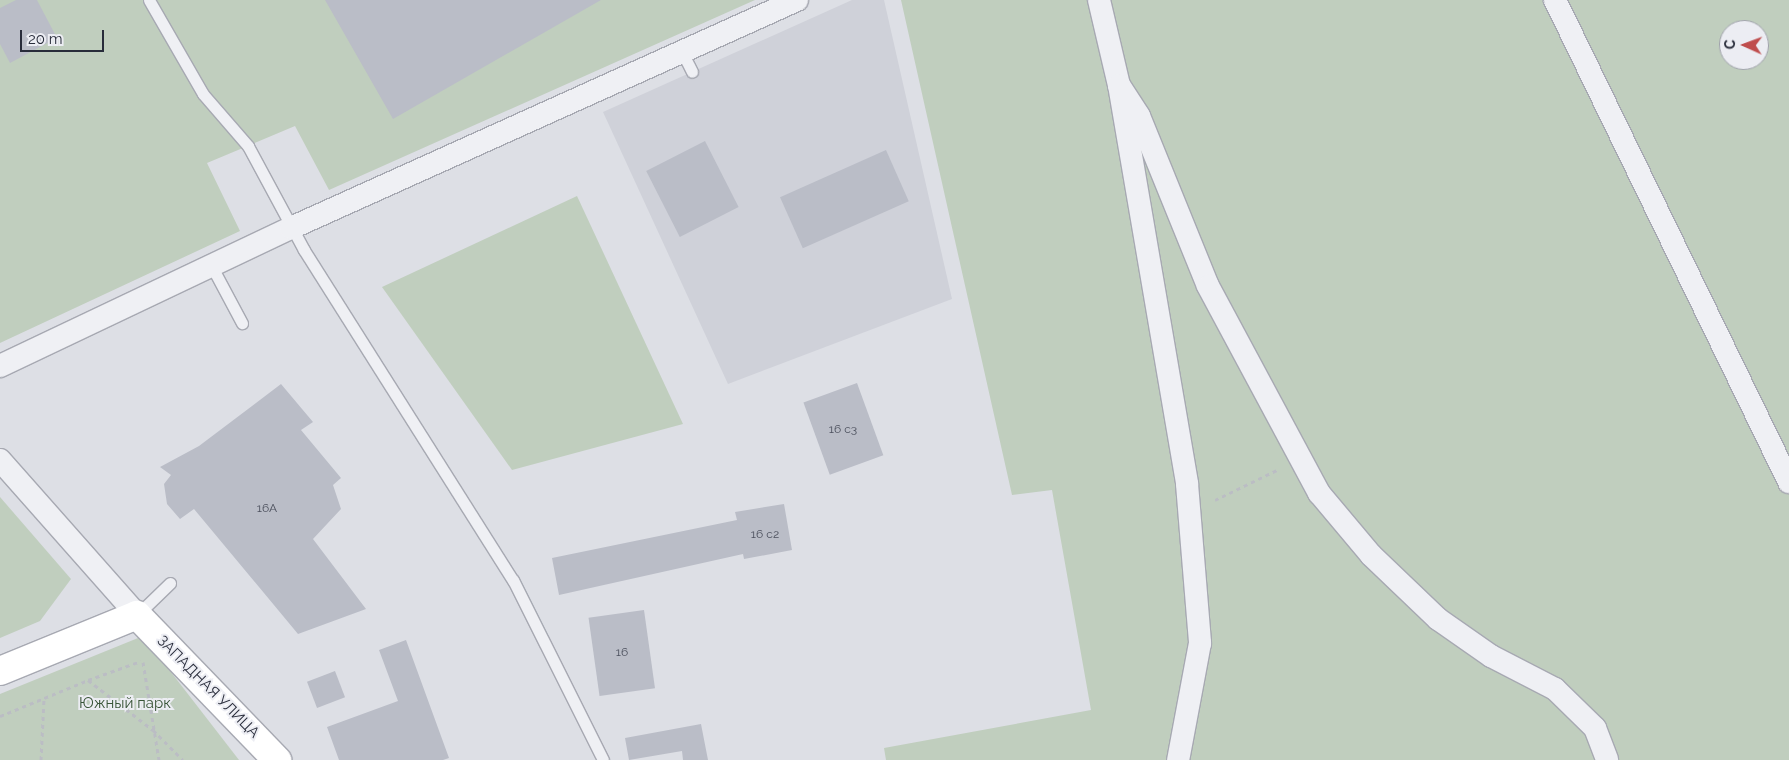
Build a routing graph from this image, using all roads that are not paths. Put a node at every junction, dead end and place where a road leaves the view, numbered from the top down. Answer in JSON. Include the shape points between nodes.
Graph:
{"nodes":[{"id":1,"x":149,"y":0,"type":"edge"},
{"id":2,"x":797,"y":0,"type":"edge"},
{"id":3,"x":1098,"y":0,"type":"edge"},
{"id":4,"x":1555,"y":0,"type":"edge"},
{"id":5,"x":1119,"y":86,"type":"junction"},
{"id":6,"x":291,"y":228,"type":"junction"},
{"id":7,"x":212,"y":266,"type":"junction"},
{"id":8,"x":242,"y":323,"type":"dead end"},
{"id":9,"x":0,"y":366,"type":"edge"},
{"id":10,"x":0,"y":460,"type":"edge"},
{"id":11,"x":1789,"y":482,"type":"edge"},
{"id":12,"x":170,"y":583,"type":"dead end"},
{"id":13,"x":137,"y":615,"type":"junction"},
{"id":14,"x":0,"y":671,"type":"edge"},
{"id":15,"x":277,"y":760,"type":"edge"},
{"id":16,"x":603,"y":760,"type":"edge"},
{"id":17,"x":1178,"y":760,"type":"edge"},
{"id":18,"x":1607,"y":760,"type":"edge"}],
"edges":[{"from":1,"to":6,"type":"lane","via":[[203,94],[248,146]]},
{"from":2,"to":6,"type":"street","via":[[687,62]]},
{"from":3,"to":5,"type":"street"},
{"from":4,"to":11,"type":"street"},
{"from":5,"to":17,"type":"street","via":[[1187,484],[1200,643]]},
{"from":5,"to":18,"type":"street","via":[[1139,116],[1208,286],[1318,493],[1371,555],[1438,619],[1491,656],[1555,689],[1595,728]]},
{"from":6,"to":7,"type":"street"},
{"from":6,"to":16,"type":"lane","via":[[514,580]]},
{"from":7,"to":8,"type":"lane"},
{"from":7,"to":9,"type":"street"},
{"from":10,"to":13,"type":"street"},
{"from":12,"to":13,"type":"lane"},
{"from":13,"to":14,"type":"street"},
{"from":13,"to":15,"type":"street","name":"ЗАПАДНАЯ УЛИЦА"}]}
